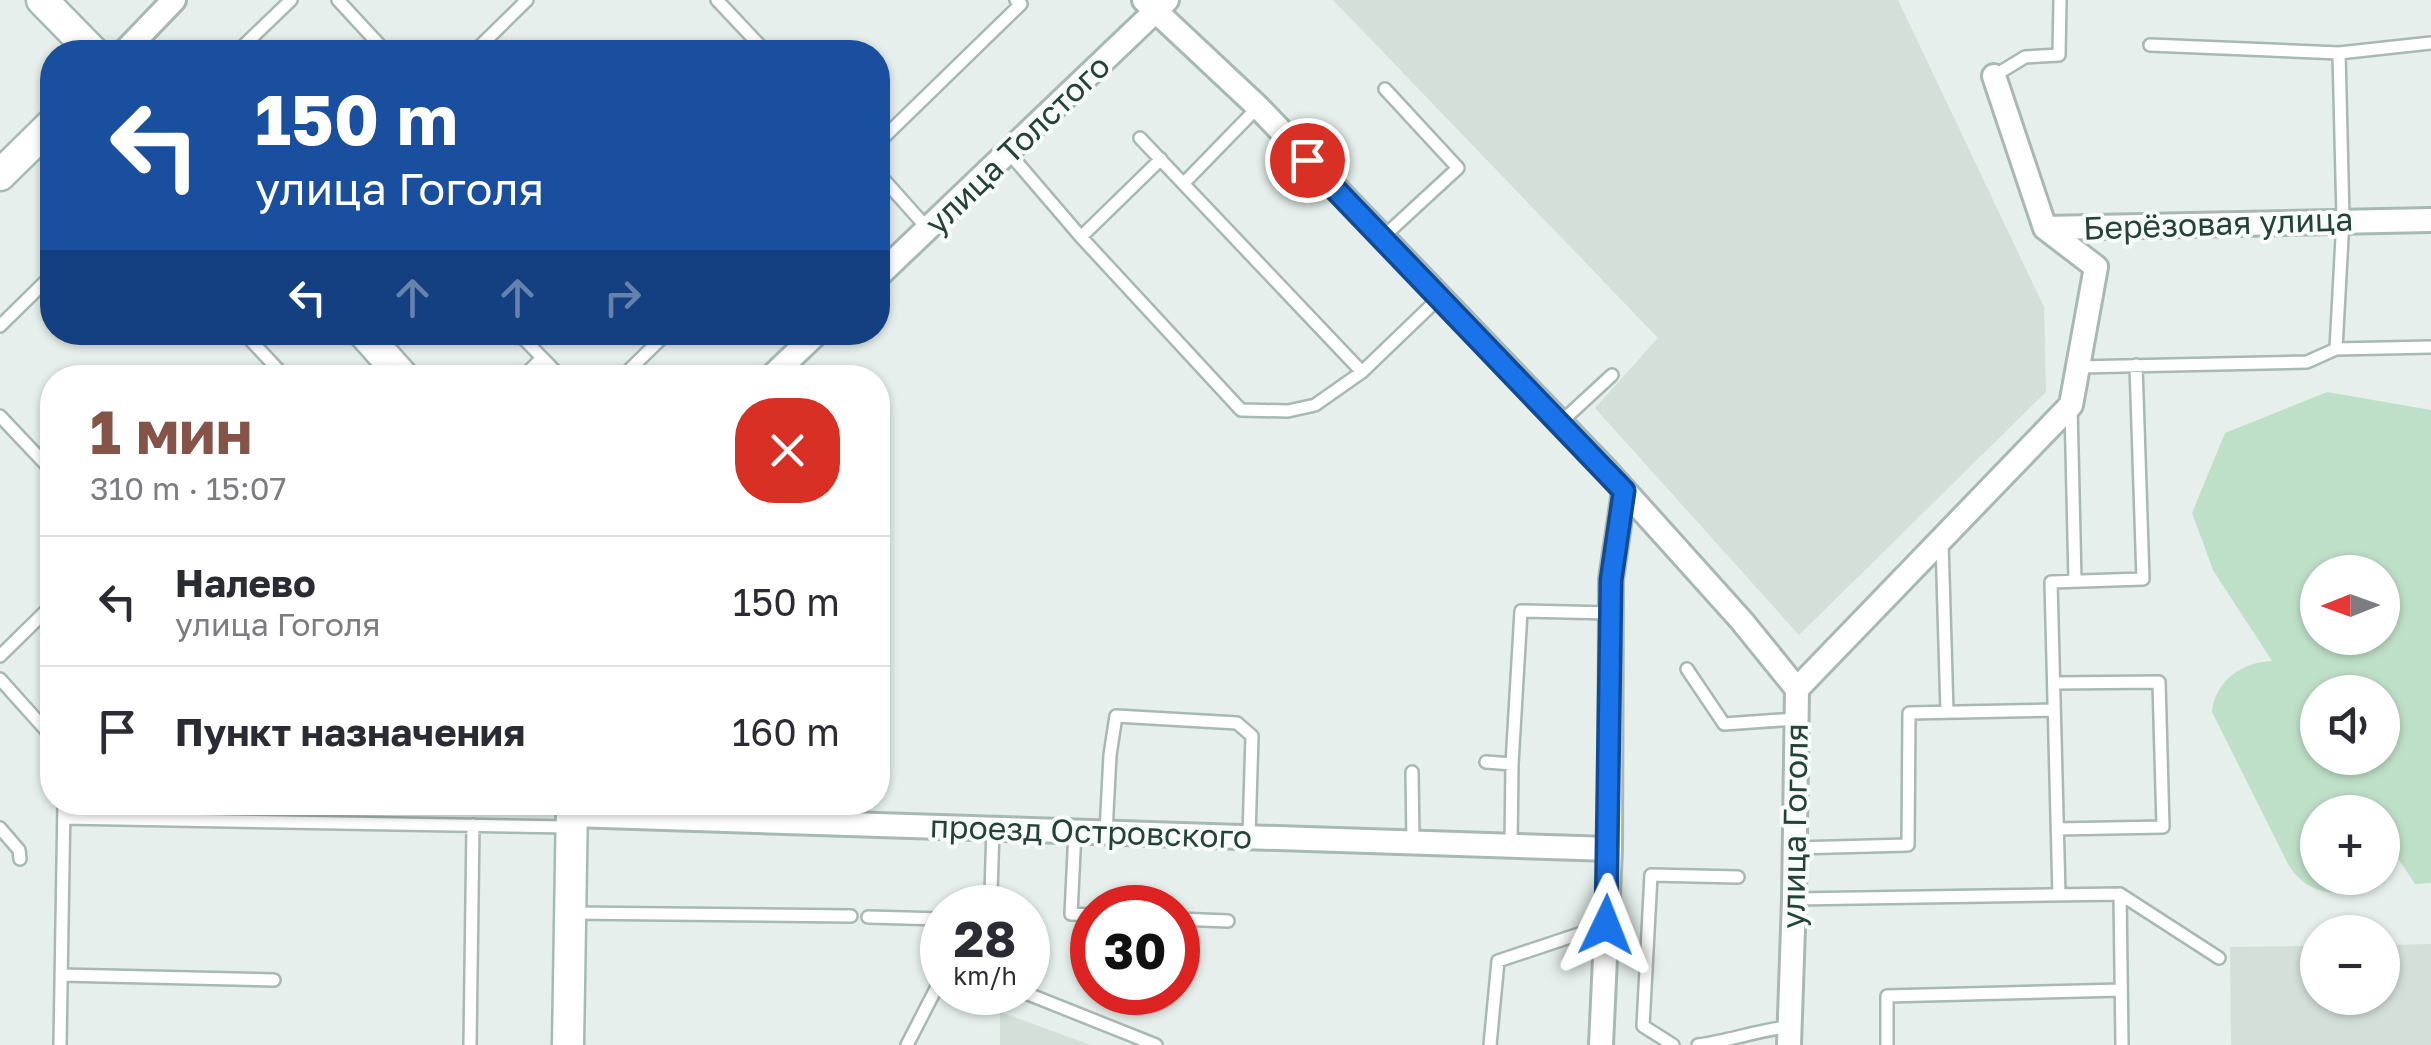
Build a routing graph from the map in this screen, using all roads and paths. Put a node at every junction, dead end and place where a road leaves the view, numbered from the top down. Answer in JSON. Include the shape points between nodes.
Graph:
{"nodes":[{"id":1,"x":42,"y":0,"type":"edge"},
{"id":2,"x":174,"y":0,"type":"edge"},
{"id":3,"x":291,"y":0,"type":"edge"},
{"id":4,"x":338,"y":0,"type":"edge"},
{"id":5,"x":527,"y":0,"type":"edge"},
{"id":6,"x":716,"y":0,"type":"edge"},
{"id":7,"x":1016,"y":0,"type":"edge"},
{"id":8,"x":2060,"y":0,"type":"edge"},
{"id":9,"x":1155,"y":4,"type":"edge"},
{"id":10,"x":81,"y":40,"type":"edge"},
{"id":11,"x":136,"y":40,"type":"edge"},
{"id":12,"x":249,"y":40,"type":"edge"},
{"id":13,"x":375,"y":40,"type":"edge"},
{"id":14,"x":486,"y":40,"type":"edge"},
{"id":15,"x":754,"y":40,"type":"edge"},
{"id":16,"x":2431,"y":42,"type":"edge"},
{"id":17,"x":2150,"y":45,"type":"dead end"},
{"id":18,"x":2339,"y":53,"type":"junction"},
{"id":19,"x":1994,"y":76,"type":"joint"},
{"id":20,"x":1385,"y":88,"type":"dead end"},
{"id":21,"x":1258,"y":108,"type":"junction"},
{"id":22,"x":890,"y":130,"type":"edge"},
{"id":23,"x":40,"y":136,"type":"edge"},
{"id":24,"x":1140,"y":138,"type":"dead end"},
{"id":25,"x":1009,"y":153,"type":"junction"},
{"id":26,"x":1161,"y":159,"type":"junction"},
{"id":27,"x":0,"y":175,"type":"edge"},
{"id":28,"x":1184,"y":183,"type":"junction"},
{"id":29,"x":890,"y":187,"type":"edge"},
{"id":30,"x":2343,"y":219,"type":"junction"},
{"id":31,"x":2431,"y":220,"type":"edge"},
{"id":32,"x":2044,"y":228,"type":"junction"},
{"id":33,"x":928,"y":230,"type":"junction"},
{"id":34,"x":1081,"y":238,"type":"junction"},
{"id":35,"x":1382,"y":239,"type":"junction"},
{"id":36,"x":890,"y":265,"type":"edge"},
{"id":37,"x":40,"y":287,"type":"edge"},
{"id":38,"x":1439,"y":298,"type":"junction"},
{"id":39,"x":0,"y":326,"type":"edge"},
{"id":40,"x":255,"y":345,"type":"edge"},
{"id":41,"x":375,"y":345,"type":"edge"},
{"id":42,"x":529,"y":345,"type":"edge"},
{"id":43,"x":655,"y":345,"type":"edge"},
{"id":44,"x":804,"y":345,"type":"edge"},
{"id":45,"x":2431,"y":347,"type":"edge"},
{"id":46,"x":2336,"y":349,"type":"junction"},
{"id":47,"x":542,"y":358,"type":"junction"},
{"id":48,"x":274,"y":365,"type":"edge"},
{"id":49,"x":392,"y":365,"type":"edge"},
{"id":50,"x":535,"y":365,"type":"edge"},
{"id":51,"x":549,"y":365,"type":"edge"},
{"id":52,"x":634,"y":365,"type":"edge"},
{"id":53,"x":784,"y":365,"type":"edge"},
{"id":54,"x":2078,"y":366,"type":"junction"},
{"id":55,"x":2136,"y":366,"type":"junction"},
{"id":56,"x":1362,"y":372,"type":"junction"},
{"id":57,"x":1612,"y":375,"type":"dead end"},
{"id":58,"x":2071,"y":406,"type":"junction"},
{"id":59,"x":0,"y":416,"type":"edge"},
{"id":60,"x":1559,"y":424,"type":"junction"},
{"id":61,"x":40,"y":458,"type":"edge"},
{"id":62,"x":1624,"y":491,"type":"junction"},
{"id":63,"x":1942,"y":542,"type":"junction"},
{"id":64,"x":2075,"y":581,"type":"junction"},
{"id":65,"x":1610,"y":614,"type":"junction"},
{"id":66,"x":40,"y":617,"type":"edge"},
{"id":67,"x":0,"y":656,"type":"edge"},
{"id":68,"x":1687,"y":669,"type":"dead end"},
{"id":69,"x":0,"y":679,"type":"edge"},
{"id":70,"x":2054,"y":683,"type":"junction"},
{"id":71,"x":1796,"y":689,"type":"junction"},
{"id":72,"x":2054,"y":710,"type":"junction"},
{"id":73,"x":1947,"y":712,"type":"junction"},
{"id":74,"x":1796,"y":719,"type":"junction"},
{"id":75,"x":40,"y":724,"type":"edge"},
{"id":76,"x":1486,"y":762,"type":"dead end"},
{"id":77,"x":1512,"y":764,"type":"junction"},
{"id":78,"x":1412,"y":772,"type":"dead end"},
{"id":79,"x":572,"y":815,"type":"edge"},
{"id":80,"x":822,"y":815,"type":"edge"},
{"id":81,"x":64,"y":818,"type":"joint"},
{"id":82,"x":473,"y":825,"type":"junction"},
{"id":83,"x":0,"y":828,"type":"edge"},
{"id":84,"x":993,"y":828,"type":"junction"},
{"id":85,"x":2057,"y":829,"type":"junction"},
{"id":86,"x":1075,"y":830,"type":"junction"},
{"id":87,"x":1106,"y":832,"type":"junction"},
{"id":88,"x":1249,"y":836,"type":"junction"},
{"id":89,"x":1414,"y":842,"type":"junction"},
{"id":90,"x":1510,"y":845,"type":"junction"},
{"id":91,"x":1610,"y":848,"type":"junction"},
{"id":92,"x":1795,"y":848,"type":"junction"},
{"id":93,"x":20,"y":859,"type":"dead end"},
{"id":94,"x":1738,"y":877,"type":"dead end"},
{"id":95,"x":991,"y":885,"type":"edge"},
{"id":96,"x":1072,"y":885,"type":"edge"},
{"id":97,"x":2120,"y":894,"type":"junction"},
{"id":98,"x":2058,"y":895,"type":"junction"},
{"id":99,"x":1794,"y":899,"type":"junction"},
{"id":100,"x":570,"y":913,"type":"junction"},
{"id":101,"x":851,"y":916,"type":"dead end"},
{"id":102,"x":868,"y":917,"type":"dead end"},
{"id":103,"x":920,"y":918,"type":"edge"},
{"id":104,"x":1200,"y":920,"type":"edge"},
{"id":105,"x":1228,"y":921,"type":"dead end"},
{"id":106,"x":1606,"y":925,"type":"junction"},
{"id":107,"x":2219,"y":958,"type":"dead end"},
{"id":108,"x":61,"y":975,"type":"junction"},
{"id":109,"x":274,"y":980,"type":"dead end"},
{"id":110,"x":2121,"y":990,"type":"junction"},
{"id":111,"x":1050,"y":1003,"type":"edge"},
{"id":112,"x":922,"y":1015,"type":"edge"},
{"id":113,"x":1788,"y":1036,"type":"edge"},
{"id":114,"x":60,"y":1045,"type":"edge"},
{"id":115,"x":470,"y":1045,"type":"edge"},
{"id":116,"x":568,"y":1045,"type":"edge"},
{"id":117,"x":907,"y":1045,"type":"edge"},
{"id":118,"x":1156,"y":1045,"type":"edge"},
{"id":119,"x":1490,"y":1045,"type":"edge"},
{"id":120,"x":1601,"y":1045,"type":"edge"},
{"id":121,"x":1674,"y":1045,"type":"edge"},
{"id":122,"x":1698,"y":1045,"type":"edge"},
{"id":123,"x":1886,"y":1045,"type":"edge"},
{"id":124,"x":2122,"y":1045,"type":"edge"}],
"edges":[{"from":1,"to":10,"type":"street"},
{"from":2,"to":11,"type":"street"},
{"from":3,"to":12,"type":"lane"},
{"from":4,"to":13,"type":"lane"},
{"from":5,"to":14,"type":"lane"},
{"from":6,"to":15,"type":"lane"},
{"from":7,"to":22,"type":"lane","via":[[1020,4]]},
{"from":8,"to":19,"type":"lane","via":[[2059,55],[2025,56]]},
{"from":9,"to":21,"type":"street","name":"улица Гоголя"},
{"from":9,"to":25,"type":"street","name":"улица Толстого"},
{"from":16,"to":18,"type":"lane"},
{"from":17,"to":18,"type":"lane"},
{"from":18,"to":30,"type":"lane"},
{"from":19,"to":32,"type":"street","name":"Берёзовая улица"},
{"from":20,"to":35,"type":"lane","via":[[1458,168]]},
{"from":21,"to":28,"type":"lane"},
{"from":21,"to":35,"type":"street","name":"улица Гоголя"},
{"from":23,"to":27,"type":"street"},
{"from":24,"to":26,"type":"lane"},
{"from":25,"to":33,"type":"street","name":"улица Толстого"},
{"from":25,"to":34,"type":"lane"},
{"from":26,"to":28,"type":"lane"},
{"from":26,"to":34,"type":"lane"},
{"from":28,"to":56,"type":"lane"},
{"from":29,"to":33,"type":"lane"},
{"from":30,"to":31,"type":"street","name":"Берёзовая улица"},
{"from":30,"to":32,"type":"street","name":"Берёзовая улица"},
{"from":30,"to":46,"type":"lane"},
{"from":32,"to":54,"type":"street","via":[[2096,266]]},
{"from":33,"to":36,"type":"street","name":"улица Толстого"},
{"from":34,"to":56,"type":"lane","via":[[1241,410],[1314,404]]},
{"from":35,"to":38,"type":"street","name":"улица Гоголя"},
{"from":37,"to":39,"type":"lane"},
{"from":38,"to":56,"type":"lane"},
{"from":38,"to":60,"type":"street","name":"улица Гоголя"},
{"from":40,"to":48,"type":"lane"},
{"from":41,"to":49,"type":"street"},
{"from":42,"to":47,"type":"lane"},
{"from":43,"to":52,"type":"lane"},
{"from":44,"to":53,"type":"street"},
{"from":45,"to":46,"type":"lane"},
{"from":46,"to":55,"type":"lane","via":[[2307,362]]},
{"from":47,"to":50,"type":"lane"},
{"from":47,"to":51,"type":"lane"},
{"from":54,"to":55,"type":"lane"},
{"from":54,"to":58,"type":"street"},
{"from":55,"to":64,"type":"lane","via":[[2143,579]]},
{"from":57,"to":60,"type":"lane"},
{"from":58,"to":63,"type":"street"},
{"from":58,"to":64,"type":"lane"},
{"from":59,"to":61,"type":"lane"},
{"from":60,"to":62,"type":"street","name":"улица Гоголя"},
{"from":62,"to":65,"type":"street"},
{"from":62,"to":71,"type":"street","name":"улица Гоголя"},
{"from":63,"to":71,"type":"street"},
{"from":63,"to":73,"type":"lane"},
{"from":64,"to":70,"type":"lane","via":[[2051,582]]},
{"from":65,"to":77,"type":"lane","via":[[1522,611]]},
{"from":65,"to":91,"type":"street"},
{"from":66,"to":67,"type":"lane"},
{"from":68,"to":74,"type":"lane","via":[[1724,724]]},
{"from":69,"to":75,"type":"lane"},
{"from":70,"to":72,"type":"lane"},
{"from":70,"to":85,"type":"lane","via":[[2159,682],[2163,827]]},
{"from":71,"to":74,"type":"street","name":"улица Гоголя"},
{"from":72,"to":73,"type":"lane"},
{"from":72,"to":85,"type":"lane"},
{"from":73,"to":92,"type":"lane","via":[[1909,713],[1908,845]]},
{"from":74,"to":92,"type":"street","name":"улица Гоголя"},
{"from":76,"to":77,"type":"lane"},
{"from":77,"to":90,"type":"lane"},
{"from":78,"to":89,"type":"lane"},
{"from":79,"to":82,"type":"lane"},
{"from":79,"to":100,"type":"street"},
{"from":80,"to":84,"type":"street","name":"проезд Островского"},
{"from":81,"to":82,"type":"lane"},
{"from":81,"to":108,"type":"lane"},
{"from":82,"to":115,"type":"lane"},
{"from":83,"to":93,"type":"lane"},
{"from":84,"to":86,"type":"street","name":"проезд Островского"},
{"from":84,"to":95,"type":"lane"},
{"from":85,"to":98,"type":"lane"},
{"from":86,"to":87,"type":"street","name":"проезд Островского"},
{"from":86,"to":96,"type":"lane"},
{"from":87,"to":88,"type":"street","name":"проезд Островского"},
{"from":87,"to":88,"type":"lane","via":[[1116,716],[1237,722],[1252,736]]},
{"from":88,"to":89,"type":"street","name":"проезд Островского"},
{"from":89,"to":90,"type":"street","name":"проезд Островского"},
{"from":90,"to":91,"type":"street","name":"проезд Островского"},
{"from":91,"to":106,"type":"street"},
{"from":92,"to":99,"type":"street","name":"улица Гоголя"},
{"from":94,"to":121,"type":"lane","via":[[1650,875],[1644,1026]]},
{"from":97,"to":98,"type":"lane"},
{"from":97,"to":107,"type":"lane"},
{"from":97,"to":110,"type":"lane"},
{"from":98,"to":99,"type":"lane"},
{"from":99,"to":113,"type":"street","name":"улица Гоголя"},
{"from":100,"to":101,"type":"lane"},
{"from":100,"to":116,"type":"street"},
{"from":102,"to":103,"type":"lane"},
{"from":104,"to":105,"type":"lane"},
{"from":106,"to":119,"type":"lane","via":[[1498,961]]},
{"from":106,"to":120,"type":"street"},
{"from":108,"to":109,"type":"lane"},
{"from":108,"to":114,"type":"lane"},
{"from":110,"to":123,"type":"lane","via":[[1887,996]]},
{"from":110,"to":124,"type":"lane"},
{"from":111,"to":118,"type":"lane"},
{"from":112,"to":117,"type":"lane"},
{"from":113,"to":122,"type":"lane","via":[[1763,1030]]}]}
